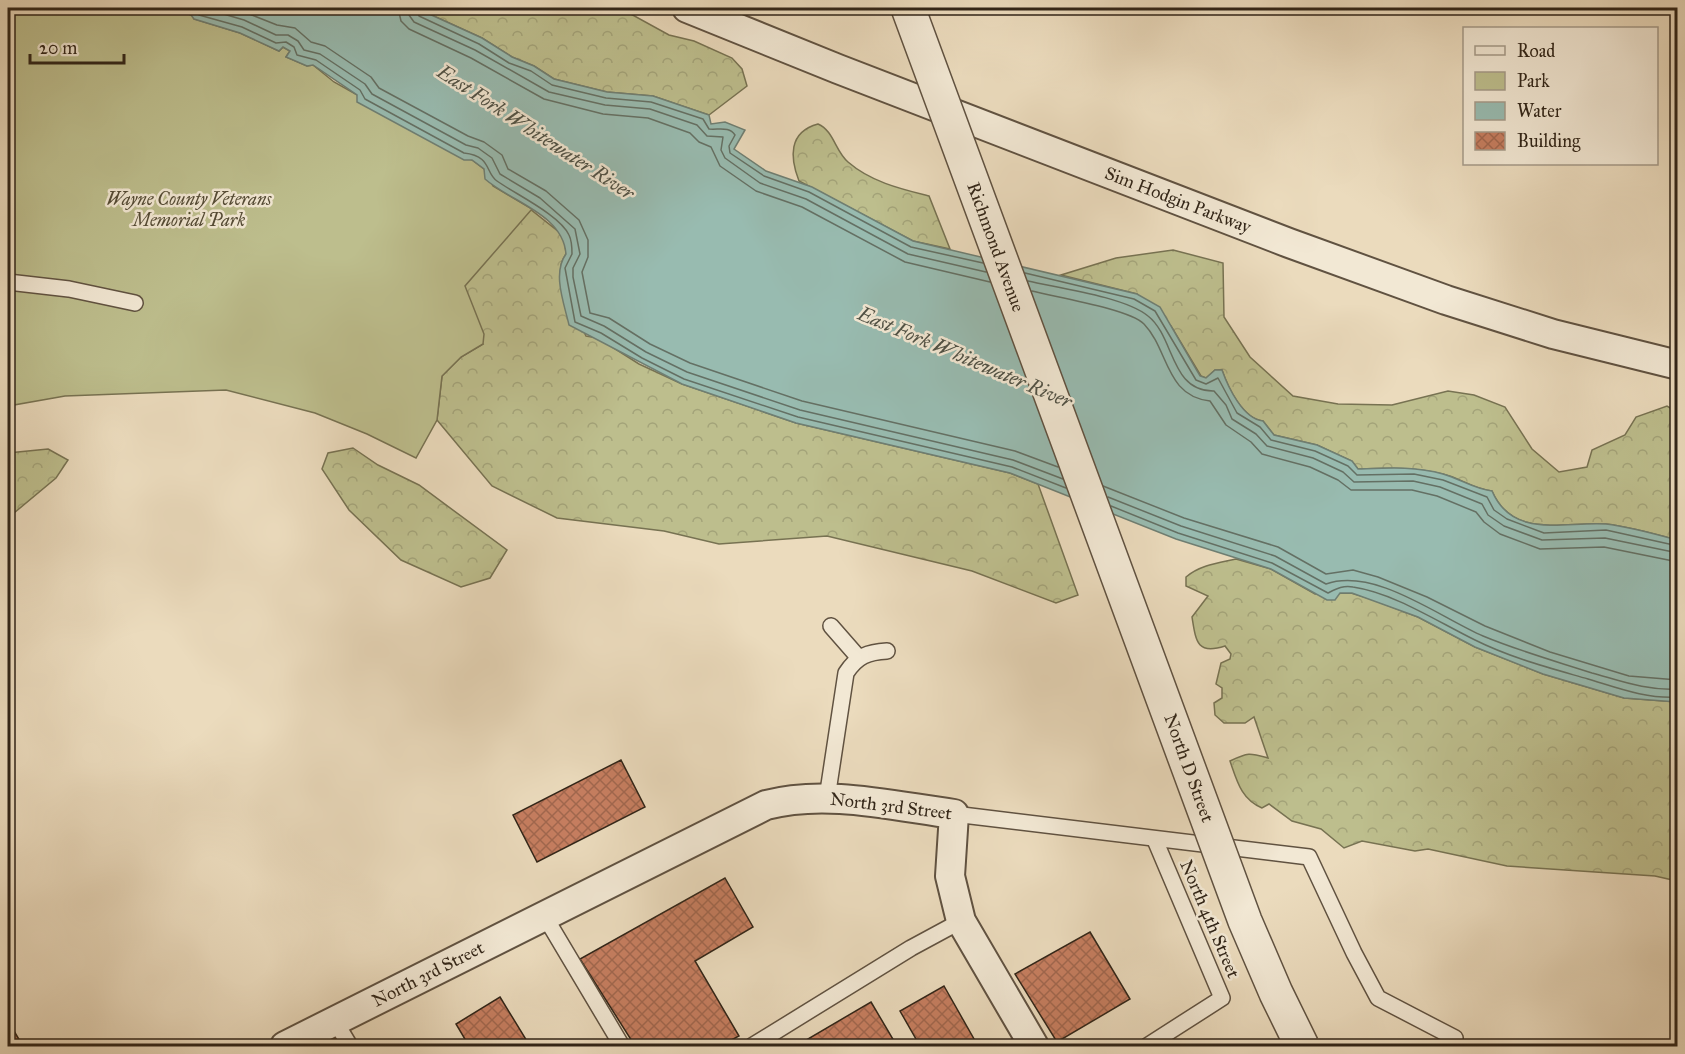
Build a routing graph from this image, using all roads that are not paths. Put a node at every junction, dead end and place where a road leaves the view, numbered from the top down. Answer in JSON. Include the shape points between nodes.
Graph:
{"nodes":[{"id":1,"x":687,"y":8,"type":"edge"},
{"id":2,"x":908,"y":8,"type":"edge"},
{"id":3,"x":8,"y":282,"type":"edge"},
{"id":4,"x":135,"y":303,"type":"dead end"},
{"id":5,"x":1677,"y":365,"type":"edge"},
{"id":6,"x":1084,"y":487,"type":"joint"},
{"id":7,"x":831,"y":626,"type":"dead end"},
{"id":8,"x":887,"y":651,"type":"dead end"},
{"id":9,"x":859,"y":658,"type":"junction"},
{"id":10,"x":826,"y":798,"type":"junction"},
{"id":11,"x":954,"y":814,"type":"junction"},
{"id":12,"x":1155,"y":840,"type":"junction"},
{"id":13,"x":544,"y":915,"type":"junction"},
{"id":14,"x":961,"y":921,"type":"junction"},
{"id":15,"x":335,"y":1021,"type":"junction"},
{"id":16,"x":1455,"y":1038,"type":"dead end"},
{"id":17,"x":285,"y":1047,"type":"edge"},
{"id":18,"x":350,"y":1047,"type":"edge"},
{"id":19,"x":622,"y":1047,"type":"edge"},
{"id":20,"x":752,"y":1047,"type":"edge"},
{"id":21,"x":1034,"y":1047,"type":"edge"},
{"id":22,"x":1147,"y":1047,"type":"edge"},
{"id":23,"x":1302,"y":1047,"type":"edge"}],
"edges":[{"from":1,"to":5,"type":"street","name":"Sim Hodgin Parkway","via":[[1267,235],[1436,296],[1553,334]]},
{"from":2,"to":6,"type":"street","name":"Richmond Avenue","bridge":true},
{"from":3,"to":4,"type":"lane","via":[[69,289]]},
{"from":6,"to":23,"type":"street","name":"North D Street","bridge":true,"via":[[1245,921]]},
{"from":7,"to":9,"type":"lane"},
{"from":8,"to":9,"type":"lane"},
{"from":9,"to":10,"type":"lane","via":[[846,673],[843,684]]},
{"from":10,"to":11,"type":"street","name":"North 3rd Street"},
{"from":10,"to":13,"type":"street","name":"North 3rd Street","via":[[766,805]]},
{"from":11,"to":12,"type":"lane","name":"North 3rd Street"},
{"from":11,"to":14,"type":"street","via":[[950,876]]},
{"from":12,"to":16,"type":"lane","name":"North 3rd Street","via":[[1309,857],[1378,998]]},
{"from":12,"to":22,"type":"lane","name":"North 4th Street","via":[[1222,998]]},
{"from":13,"to":15,"type":"street","name":"North 3rd Street"},
{"from":13,"to":19,"type":"lane"},
{"from":14,"to":20,"type":"lane"},
{"from":14,"to":21,"type":"street"},
{"from":15,"to":17,"type":"street","name":"North 3rd Street"},
{"from":15,"to":18,"type":"lane"}]}
